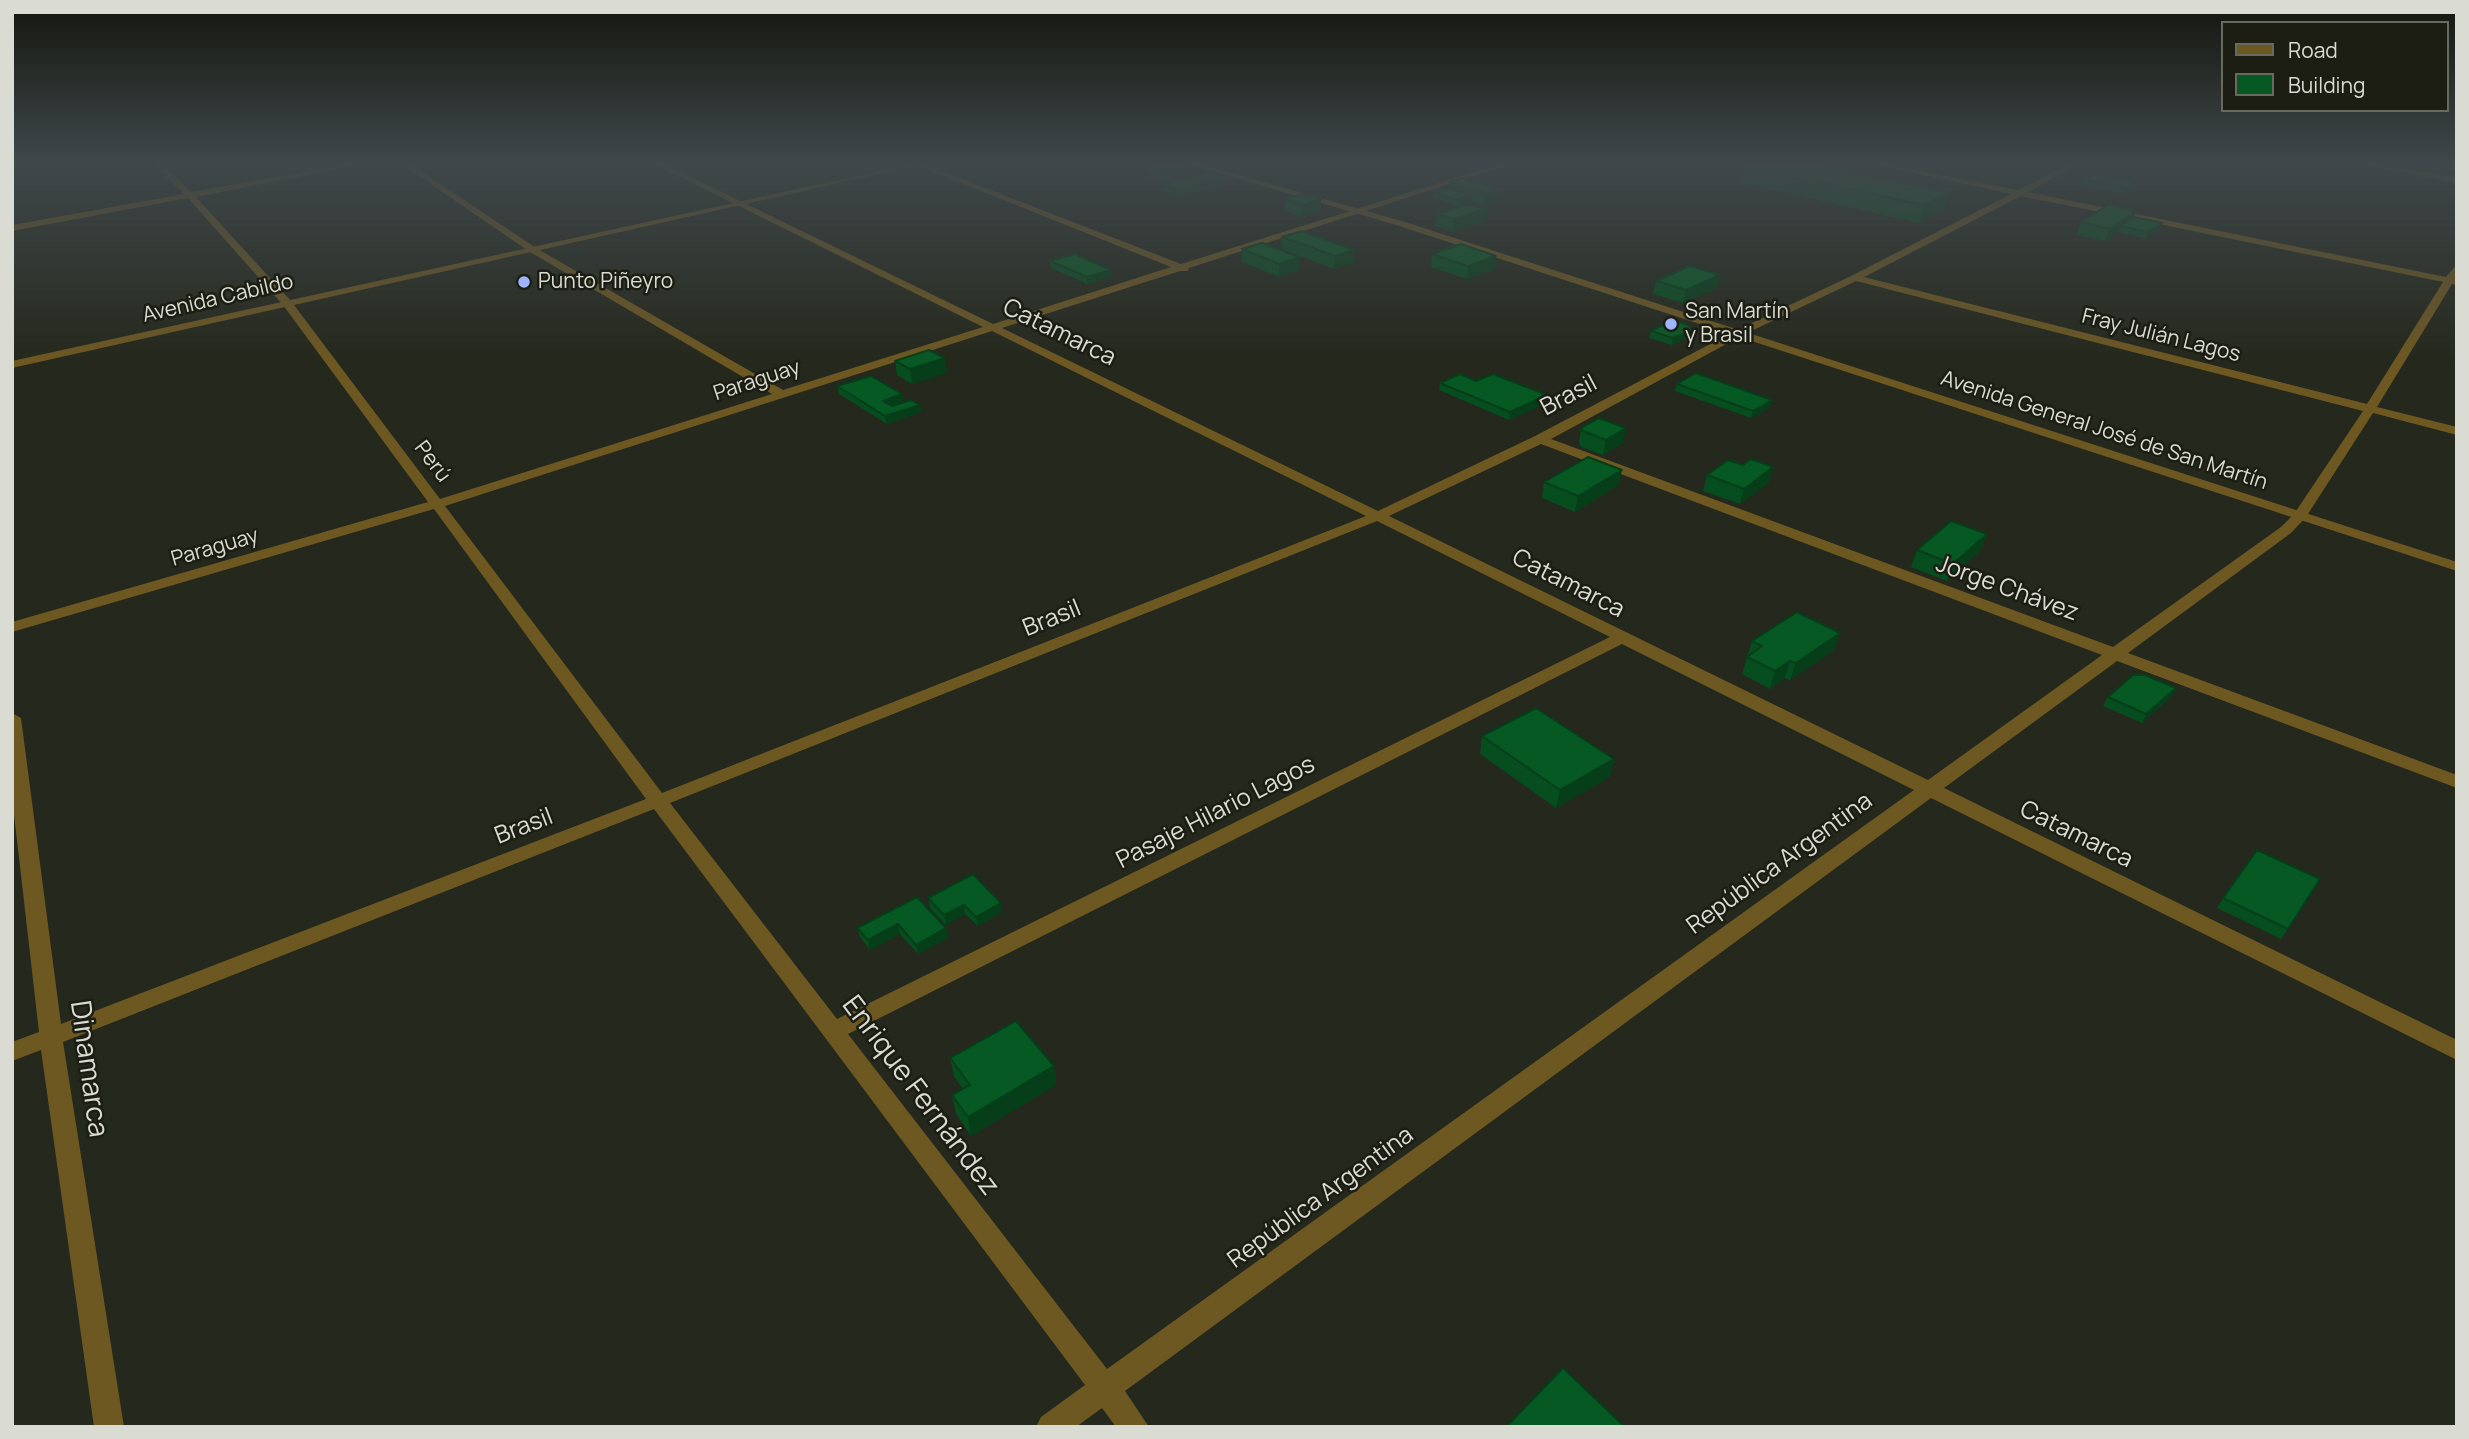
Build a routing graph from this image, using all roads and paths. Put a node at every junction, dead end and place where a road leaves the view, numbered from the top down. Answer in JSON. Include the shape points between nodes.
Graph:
{"nodes":[{"id":1,"x":221,"y":230,"type":"edge"},
{"id":2,"x":504,"y":230,"type":"edge"},
{"id":3,"x":621,"y":230,"type":"edge"},
{"id":4,"x":790,"y":230,"type":"edge"},
{"id":5,"x":1087,"y":230,"type":"edge"},
{"id":6,"x":1303,"y":230,"type":"edge"},
{"id":7,"x":1421,"y":230,"type":"edge"},
{"id":8,"x":1946,"y":230,"type":"edge"},
{"id":9,"x":2204,"y":230,"type":"edge"},
{"id":10,"x":533,"y":250,"type":"junction"},
{"id":11,"x":2457,"y":267,"type":"edge"},
{"id":12,"x":1184,"y":269,"type":"junction"},
{"id":13,"x":1855,"y":278,"type":"junction"},
{"id":14,"x":2452,"y":281,"type":"edge"},
{"id":15,"x":286,"y":303,"type":"junction"},
{"id":16,"x":992,"y":328,"type":"junction"},
{"id":17,"x":1739,"y":333,"type":"junction"},
{"id":18,"x":12,"y":365,"type":"edge"},
{"id":19,"x":779,"y":393,"type":"junction"},
{"id":20,"x":2370,"y":409,"type":"junction"},
{"id":21,"x":2457,"y":431,"type":"edge"},
{"id":22,"x":1540,"y":439,"type":"junction"},
{"id":23,"x":437,"y":504,"type":"junction"},
{"id":24,"x":1378,"y":516,"type":"junction"},
{"id":25,"x":2299,"y":517,"type":"junction"},
{"id":26,"x":2457,"y":567,"type":"edge"},
{"id":27,"x":12,"y":627,"type":"edge"},
{"id":28,"x":1621,"y":638,"type":"junction"},
{"id":29,"x":2118,"y":654,"type":"junction"},
{"id":30,"x":12,"y":718,"type":"edge"},
{"id":31,"x":2457,"y":782,"type":"edge"},
{"id":32,"x":1927,"y":789,"type":"junction"},
{"id":33,"x":658,"y":801,"type":"junction"},
{"id":34,"x":834,"y":1031,"type":"junction"},
{"id":35,"x":51,"y":1037,"type":"junction"},
{"id":36,"x":2457,"y":1051,"type":"edge"},
{"id":37,"x":12,"y":1052,"type":"edge"},
{"id":38,"x":1105,"y":1388,"type":"junction"},
{"id":39,"x":109,"y":1427,"type":"edge"},
{"id":40,"x":1051,"y":1427,"type":"edge"},
{"id":41,"x":1134,"y":1427,"type":"edge"}],
"edges":[{"from":1,"to":15,"type":"street","name":"Perú"},
{"from":2,"to":10,"type":"street"},
{"from":3,"to":10,"type":"street","name":"Avenida Cabildo"},
{"from":4,"to":16,"type":"street","name":"Catamarca"},
{"from":5,"to":12,"type":"street"},
{"from":6,"to":12,"type":"street","name":"Paraguay"},
{"from":7,"to":17,"type":"street","name":"Avenida General José de San Martín"},
{"from":8,"to":13,"type":"street","name":"Brasil"},
{"from":9,"to":14,"type":"street"},
{"from":10,"to":15,"type":"street","name":"Avenida Cabildo"},
{"from":10,"to":19,"type":"street"},
{"from":11,"to":14,"type":"street","name":"República Argentina"},
{"from":12,"to":16,"type":"street","name":"Paraguay"},
{"from":13,"to":17,"type":"street","name":"Brasil"},
{"from":13,"to":20,"type":"street","name":"Fray Julián Lagos"},
{"from":14,"to":20,"type":"street","name":"República Argentina"},
{"from":15,"to":18,"type":"street","name":"Avenida Cabildo"},
{"from":15,"to":23,"type":"street","name":"Perú"},
{"from":16,"to":19,"type":"street","name":"Paraguay"},
{"from":16,"to":24,"type":"street","name":"Catamarca"},
{"from":17,"to":22,"type":"street","name":"Brasil"},
{"from":17,"to":25,"type":"street","name":"Avenida General José de San Martín"},
{"from":19,"to":23,"type":"street","name":"Paraguay"},
{"from":20,"to":21,"type":"street","name":"Fray Julián Lagos"},
{"from":20,"to":25,"type":"street","name":"República Argentina"},
{"from":22,"to":24,"type":"street","name":"Brasil"},
{"from":22,"to":29,"type":"street","name":"Jorge Chávez"},
{"from":23,"to":27,"type":"street","name":"Paraguay"},
{"from":23,"to":33,"type":"street","name":"Perú"},
{"from":24,"to":28,"type":"street","name":"Catamarca"},
{"from":24,"to":33,"type":"street","name":"Brasil"},
{"from":25,"to":26,"type":"street","name":"Avenida General José de San Martín"},
{"from":25,"to":29,"type":"street","name":"República Argentina"},
{"from":28,"to":32,"type":"street","name":"Catamarca"},
{"from":28,"to":34,"type":"street","name":"Pasaje Hilario Lagos"},
{"from":29,"to":31,"type":"street","name":"Jorge Chávez"},
{"from":29,"to":32,"type":"street","name":"República Argentina"},
{"from":30,"to":35,"type":"street","name":"Dinamarca"},
{"from":32,"to":36,"type":"street","name":"Catamarca"},
{"from":32,"to":38,"type":"street","name":"República Argentina"},
{"from":33,"to":34,"type":"street","name":"Enrique Fernández"},
{"from":33,"to":35,"type":"street","name":"Brasil"},
{"from":34,"to":38,"type":"street","name":"Enrique Fernández"},
{"from":35,"to":37,"type":"street","name":"Brasil"},
{"from":35,"to":39,"type":"street","name":"Dinamarca"},
{"from":38,"to":40,"type":"street","name":"República Argentina"},
{"from":38,"to":41,"type":"street","name":"Enrique Fernández"}]}
